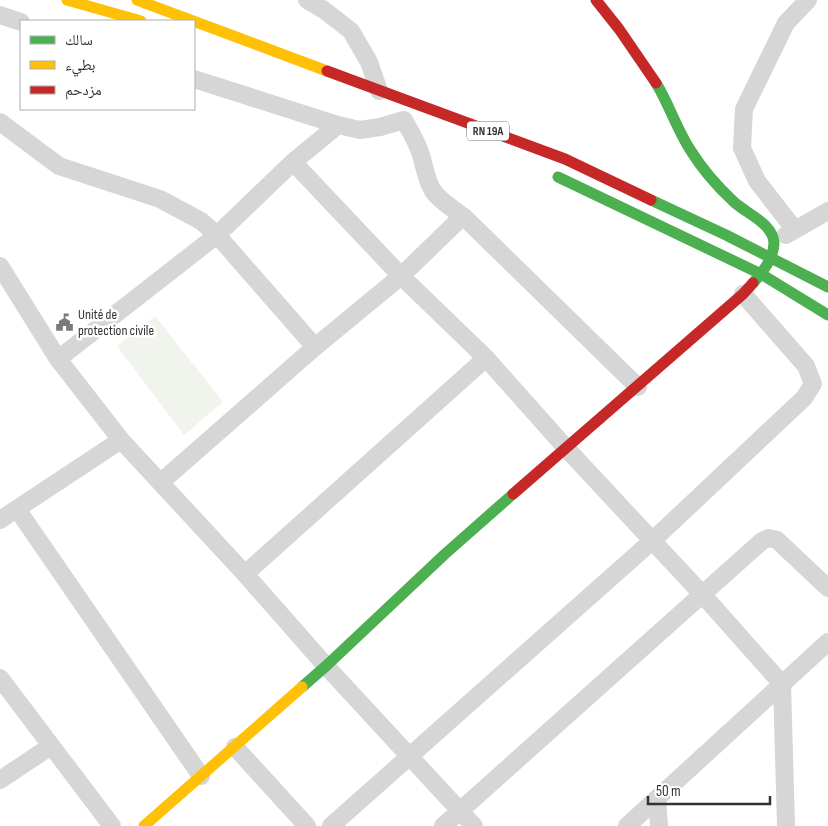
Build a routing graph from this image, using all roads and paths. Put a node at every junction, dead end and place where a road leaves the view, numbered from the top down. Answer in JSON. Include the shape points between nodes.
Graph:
{"nodes":[{"id":1,"x":67,"y":0,"type":"edge"},
{"id":2,"x":137,"y":0,"type":"edge"},
{"id":3,"x":307,"y":0,"type":"edge"},
{"id":4,"x":596,"y":0,"type":"edge"},
{"id":5,"x":808,"y":0,"type":"edge"},
{"id":6,"x":0,"y":15,"type":"edge"},
{"id":7,"x":138,"y":20,"type":"edge"},
{"id":8,"x":190,"y":20,"type":"edge"},
{"id":9,"x":20,"y":22,"type":"edge"},
{"id":10,"x":195,"y":22,"type":"edge"},
{"id":11,"x":195,"y":79,"type":"edge"},
{"id":12,"x":379,"y":91,"type":"junction"},
{"id":13,"x":386,"y":113,"type":"dead end"},
{"id":14,"x":404,"y":120,"type":"junction"},
{"id":15,"x":0,"y":122,"type":"edge"},
{"id":16,"x":338,"y":126,"type":"junction"},
{"id":17,"x":422,"y":126,"type":"dead end"},
{"id":18,"x":293,"y":162,"type":"junction"},
{"id":19,"x":548,"y":173,"type":"dead end"},
{"id":20,"x":828,"y":211,"type":"edge"},
{"id":21,"x":463,"y":216,"type":"junction"},
{"id":22,"x":795,"y":230,"type":"junction"},
{"id":23,"x":217,"y":235,"type":"junction"},
{"id":24,"x":773,"y":250,"type":"junction"},
{"id":25,"x":0,"y":266,"type":"edge"},
{"id":26,"x":761,"y":274,"type":"junction"},
{"id":27,"x":401,"y":276,"type":"junction"},
{"id":28,"x":828,"y":286,"type":"edge"},
{"id":29,"x":743,"y":294,"type":"junction"},
{"id":30,"x":828,"y":315,"type":"edge"},
{"id":31,"x":316,"y":347,"type":"junction"},
{"id":32,"x":486,"y":358,"type":"junction"},
{"id":33,"x":58,"y":359,"type":"junction"},
{"id":34,"x":638,"y":387,"type":"junction"},
{"id":35,"x":121,"y":440,"type":"junction"},
{"id":36,"x":566,"y":448,"type":"junction"},
{"id":37,"x":161,"y":482,"type":"junction"},
{"id":38,"x":5,"y":514,"type":"edge"},
{"id":39,"x":652,"y":541,"type":"junction"},
{"id":40,"x":245,"y":574,"type":"junction"},
{"id":41,"x":828,"y":588,"type":"edge"},
{"id":42,"x":702,"y":594,"type":"junction"},
{"id":43,"x":828,"y":642,"type":"edge"},
{"id":44,"x":326,"y":666,"type":"junction"},
{"id":45,"x":0,"y":678,"type":"edge"},
{"id":46,"x":782,"y":684,"type":"junction"},
{"id":47,"x":51,"y":746,"type":"junction"},
{"id":48,"x":234,"y":747,"type":"junction"},
{"id":49,"x":410,"y":755,"type":"junction"},
{"id":50,"x":201,"y":776,"type":"junction"},
{"id":51,"x":0,"y":780,"type":"edge"},
{"id":52,"x":657,"y":798,"type":"junction"},
{"id":53,"x":460,"y":810,"type":"junction"},
{"id":54,"x":112,"y":826,"type":"edge"},
{"id":55,"x":144,"y":826,"type":"edge"},
{"id":56,"x":307,"y":826,"type":"edge"},
{"id":57,"x":331,"y":826,"type":"edge"},
{"id":58,"x":443,"y":826,"type":"edge"},
{"id":59,"x":474,"y":826,"type":"edge"},
{"id":60,"x":627,"y":826,"type":"edge"},
{"id":61,"x":660,"y":826,"type":"edge"},
{"id":62,"x":786,"y":826,"type":"edge"}],
"edges":[{"from":1,"to":7,"type":"main road"},
{"from":2,"to":8,"type":"main road","number":"RN 19A"},
{"from":3,"to":12,"type":"street","via":[[351,31],[369,62]]},
{"from":4,"to":24,"type":"main road","via":[[657,85],[690,150],[733,201],[768,227]]},
{"from":5,"to":22,"type":"street","via":[[786,22],[744,109],[742,148],[757,181]]},
{"from":6,"to":9,"type":"street"},
{"from":10,"to":12,"type":"main road","number":"RN 19A"},
{"from":11,"to":16,"type":"street"},
{"from":12,"to":24,"type":"main road","number":"RN 19A","via":[[565,160],[726,234]]},
{"from":13,"to":14,"type":"main road"},
{"from":14,"to":16,"type":"street","via":[[360,130]]},
{"from":14,"to":17,"type":"main road"},
{"from":14,"to":21,"type":"street","via":[[416,142],[426,178],[434,193]]},
{"from":15,"to":23,"type":"street","via":[[59,166],[160,199],[201,221]]},
{"from":16,"to":18,"type":"street"},
{"from":18,"to":23,"type":"street"},
{"from":18,"to":27,"type":"street"},
{"from":19,"to":26,"type":"main road"},
{"from":20,"to":22,"type":"street"},
{"from":21,"to":27,"type":"street"},
{"from":21,"to":34,"type":"street"},
{"from":22,"to":24,"type":"street"},
{"from":23,"to":31,"type":"street"},
{"from":23,"to":33,"type":"street"},
{"from":24,"to":26,"type":"main road"},
{"from":24,"to":28,"type":"main road","number":"RN 19A"},
{"from":25,"to":33,"type":"street"},
{"from":26,"to":29,"type":"main road"},
{"from":26,"to":30,"type":"main road"},
{"from":27,"to":31,"type":"street"},
{"from":27,"to":32,"type":"street"},
{"from":29,"to":34,"type":"main road"},
{"from":29,"to":39,"type":"street","via":[[806,366],[812,384],[804,398],[785,417]]},
{"from":31,"to":37,"type":"street"},
{"from":32,"to":36,"type":"street"},
{"from":32,"to":40,"type":"street"},
{"from":33,"to":35,"type":"street"},
{"from":34,"to":36,"type":"main road"},
{"from":35,"to":37,"type":"street"},
{"from":35,"to":38,"type":"street"},
{"from":36,"to":39,"type":"street"},
{"from":36,"to":44,"type":"main road","via":[[445,554]]},
{"from":37,"to":40,"type":"street"},
{"from":38,"to":50,"type":"street"},
{"from":39,"to":42,"type":"street"},
{"from":39,"to":49,"type":"street"},
{"from":40,"to":44,"type":"street"},
{"from":41,"to":42,"type":"street","via":[[777,540],[769,538],[762,540]]},
{"from":42,"to":46,"type":"street"},
{"from":42,"to":53,"type":"street"},
{"from":43,"to":46,"type":"street"},
{"from":44,"to":48,"type":"main road"},
{"from":44,"to":49,"type":"street"},
{"from":45,"to":47,"type":"street"},
{"from":46,"to":52,"type":"street"},
{"from":46,"to":62,"type":"street"},
{"from":47,"to":51,"type":"street"},
{"from":47,"to":54,"type":"street"},
{"from":48,"to":50,"type":"main road"},
{"from":48,"to":56,"type":"street"},
{"from":49,"to":53,"type":"street"},
{"from":49,"to":57,"type":"street"},
{"from":50,"to":55,"type":"main road"},
{"from":52,"to":60,"type":"street"},
{"from":52,"to":61,"type":"street"},
{"from":53,"to":58,"type":"street"},
{"from":53,"to":59,"type":"street"}]}
